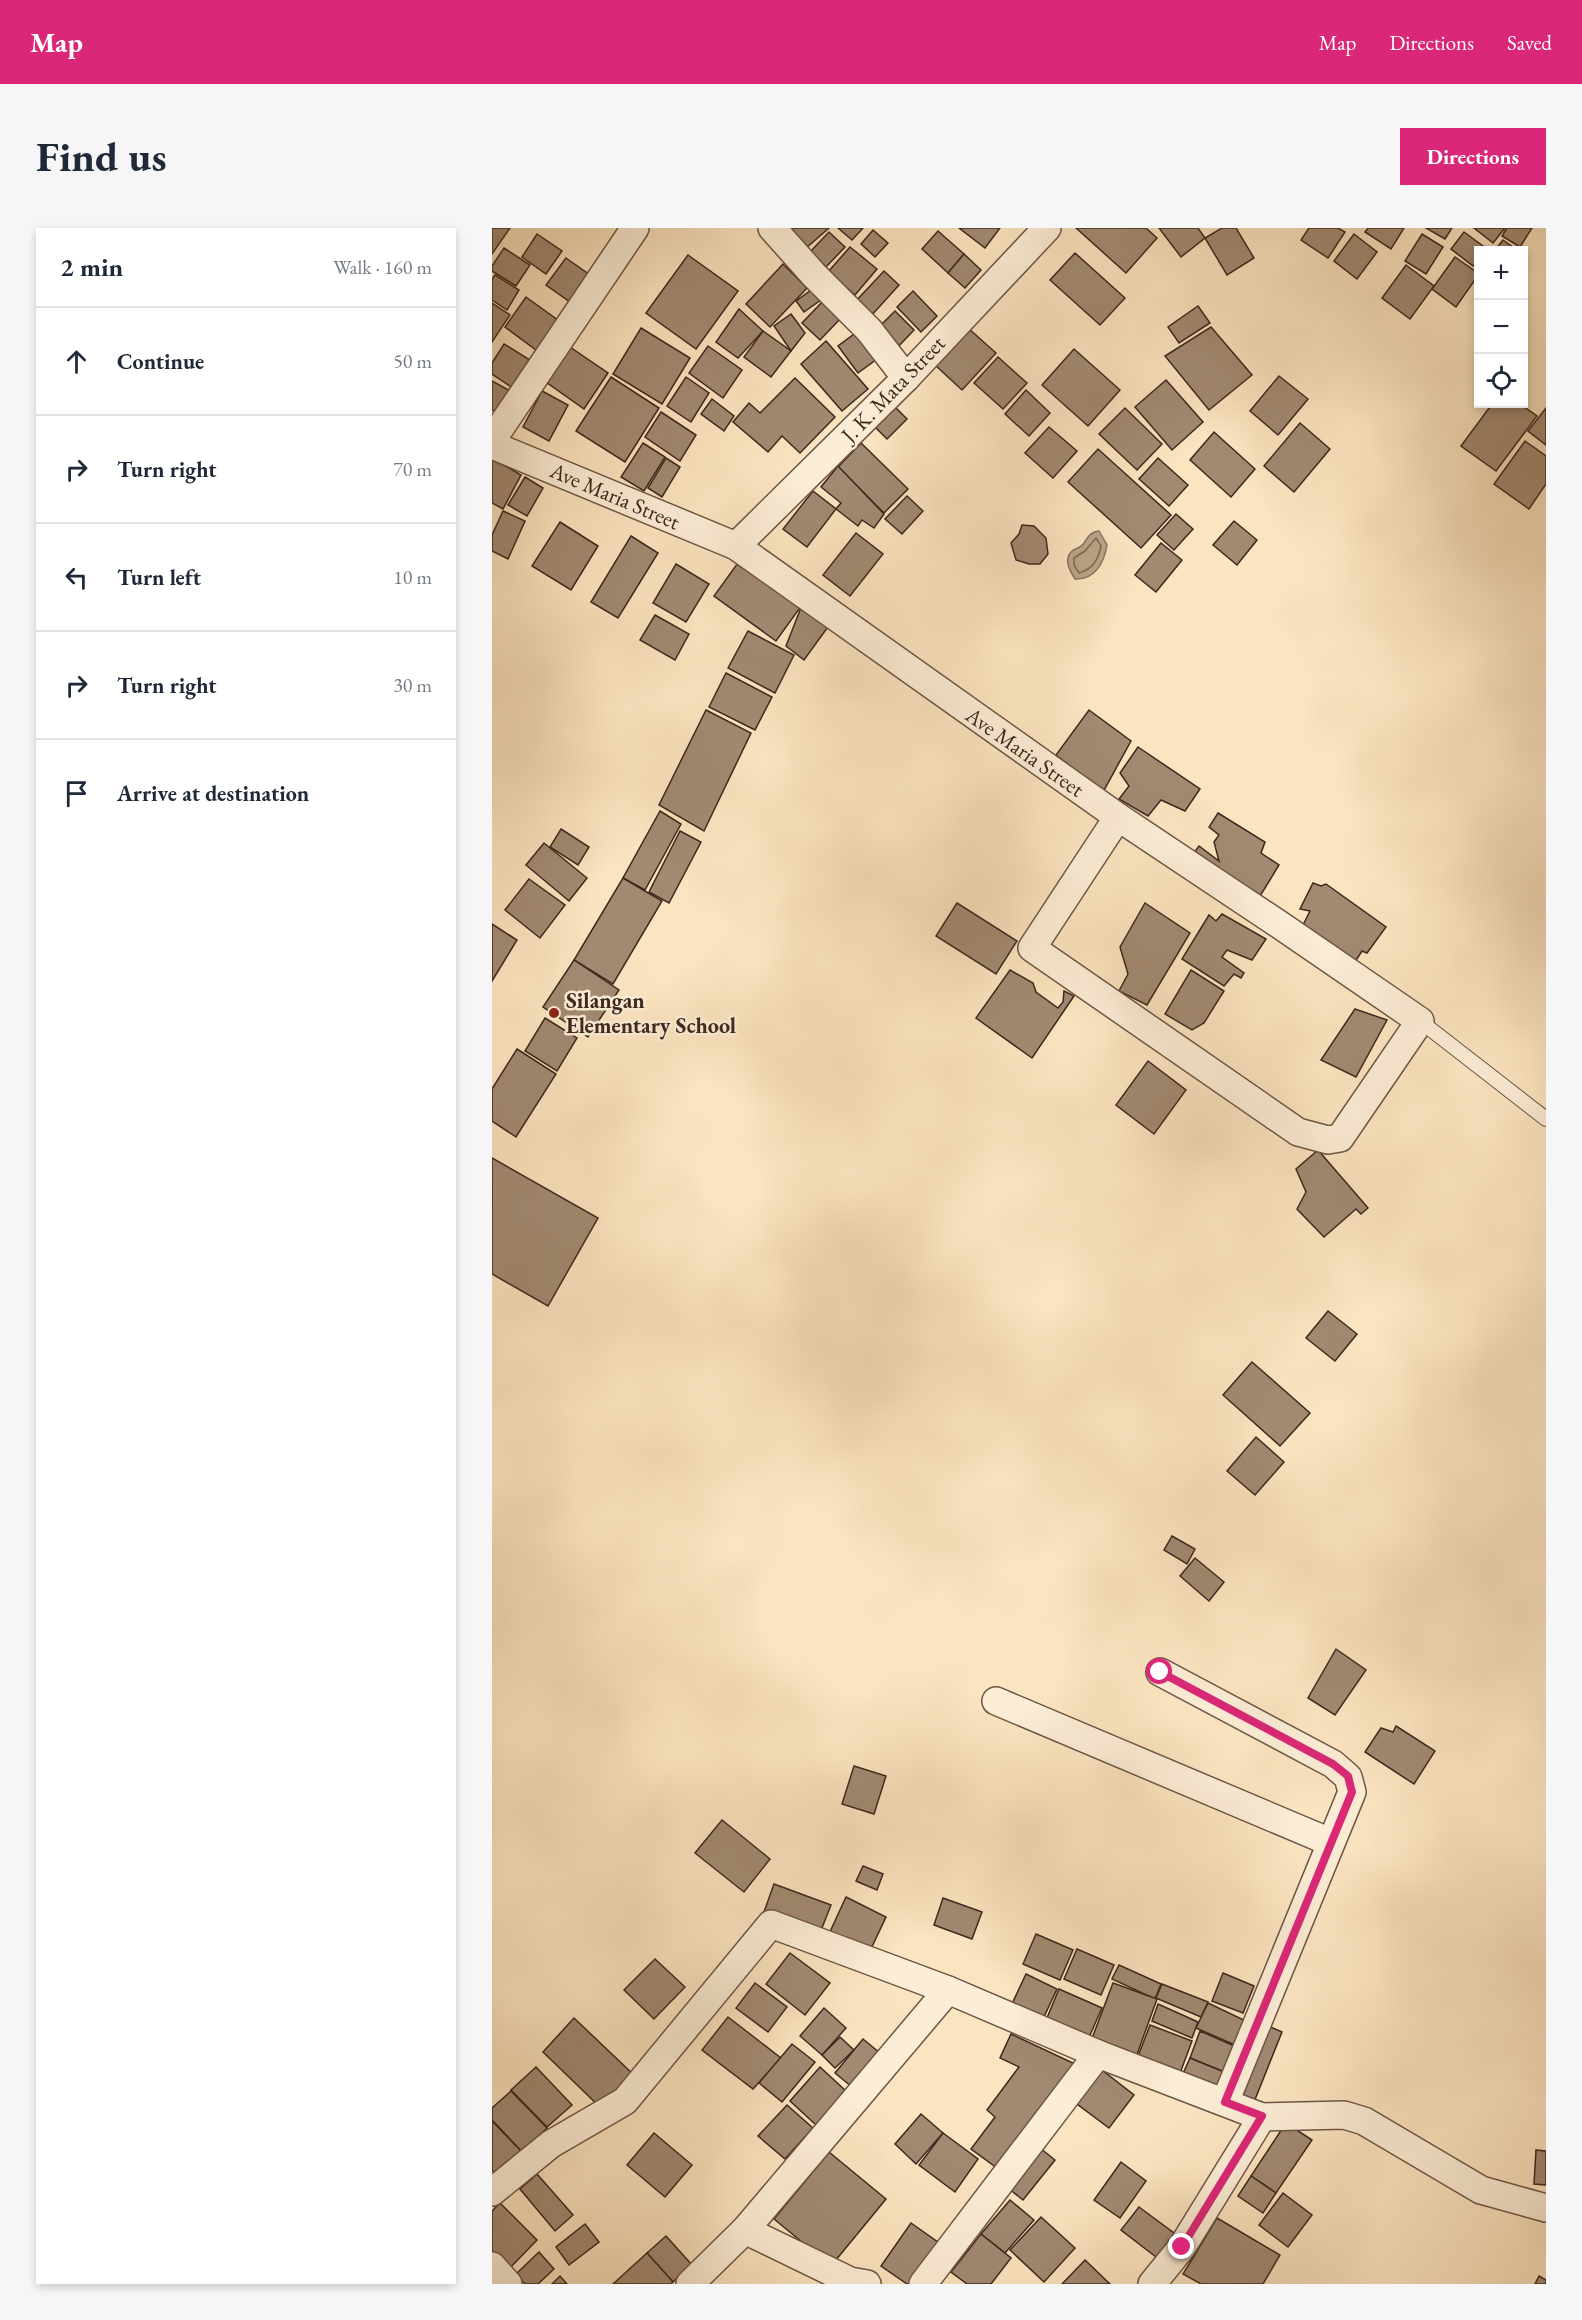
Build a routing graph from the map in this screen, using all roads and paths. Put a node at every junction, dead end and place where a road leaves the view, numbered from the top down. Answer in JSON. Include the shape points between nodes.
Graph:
{"nodes":[{"id":1,"x":634,"y":228,"type":"edge"},
{"id":2,"x":772,"y":228,"type":"edge"},
{"id":3,"x":1047,"y":228,"type":"edge"},
{"id":4,"x":906,"y":378,"type":"junction"},
{"id":5,"x":492,"y":440,"type":"edge"},
{"id":6,"x":492,"y":445,"type":"edge"},
{"id":7,"x":736,"y":546,"type":"junction"},
{"id":8,"x":1118,"y":817,"type":"junction"},
{"id":9,"x":1420,"y":1021,"type":"junction"},
{"id":10,"x":1546,"y":1119,"type":"edge"},
{"id":11,"x":1160,"y":1672,"type":"dead end"},
{"id":12,"x":996,"y":1701,"type":"dead end"},
{"id":13,"x":1330,"y":1842,"type":"junction"},
{"id":14,"x":948,"y":1990,"type":"junction"},
{"id":15,"x":1098,"y":2054,"type":"junction"},
{"id":16,"x":1225,"y":2102,"type":"junction"},
{"id":17,"x":1262,"y":2116,"type":"junction"},
{"id":18,"x":492,"y":2192,"type":"edge"},
{"id":19,"x":1546,"y":2208,"type":"edge"},
{"id":20,"x":745,"y":2230,"type":"junction"},
{"id":21,"x":492,"y":2266,"type":"edge"},
{"id":22,"x":508,"y":2284,"type":"edge"},
{"id":23,"x":690,"y":2284,"type":"edge"},
{"id":24,"x":867,"y":2284,"type":"edge"},
{"id":25,"x":923,"y":2284,"type":"edge"},
{"id":26,"x":1152,"y":2284,"type":"edge"}],
"edges":[{"from":1,"to":5,"type":"street"},
{"from":2,"to":4,"type":"street","via":[[869,330]]},
{"from":3,"to":4,"type":"street","name":"J. K. Mata Street"},
{"from":4,"to":7,"type":"street","name":"J. K. Mata Street"},
{"from":6,"to":7,"type":"street","name":"Ave Maria Street"},
{"from":7,"to":8,"type":"street","name":"Ave Maria Street"},
{"from":8,"to":9,"type":"street","name":"Ave Maria Street"},
{"from":8,"to":9,"type":"street","via":[[1032,948],[1298,1132],[1328,1140],[1340,1138]]},
{"from":9,"to":10,"type":"lane"},
{"from":11,"to":13,"type":"street","via":[[1333,1764],[1348,1776],[1352,1792]]},
{"from":12,"to":13,"type":"street"},
{"from":13,"to":16,"type":"street"},
{"from":14,"to":15,"type":"street"},
{"from":14,"to":18,"type":"street","via":[[771,1924],[625,2101],[551,2144]]},
{"from":14,"to":20,"type":"street"},
{"from":15,"to":16,"type":"street"},
{"from":15,"to":25,"type":"street"},
{"from":16,"to":17,"type":"street"},
{"from":17,"to":19,"type":"street","via":[[1344,2115],[1364,2121],[1481,2190]]},
{"from":17,"to":26,"type":"street","via":[[1182,2247]]},
{"from":20,"to":23,"type":"street"},
{"from":20,"to":24,"type":"street","via":[[849,2281]]},
{"from":21,"to":22,"type":"street"}]}
